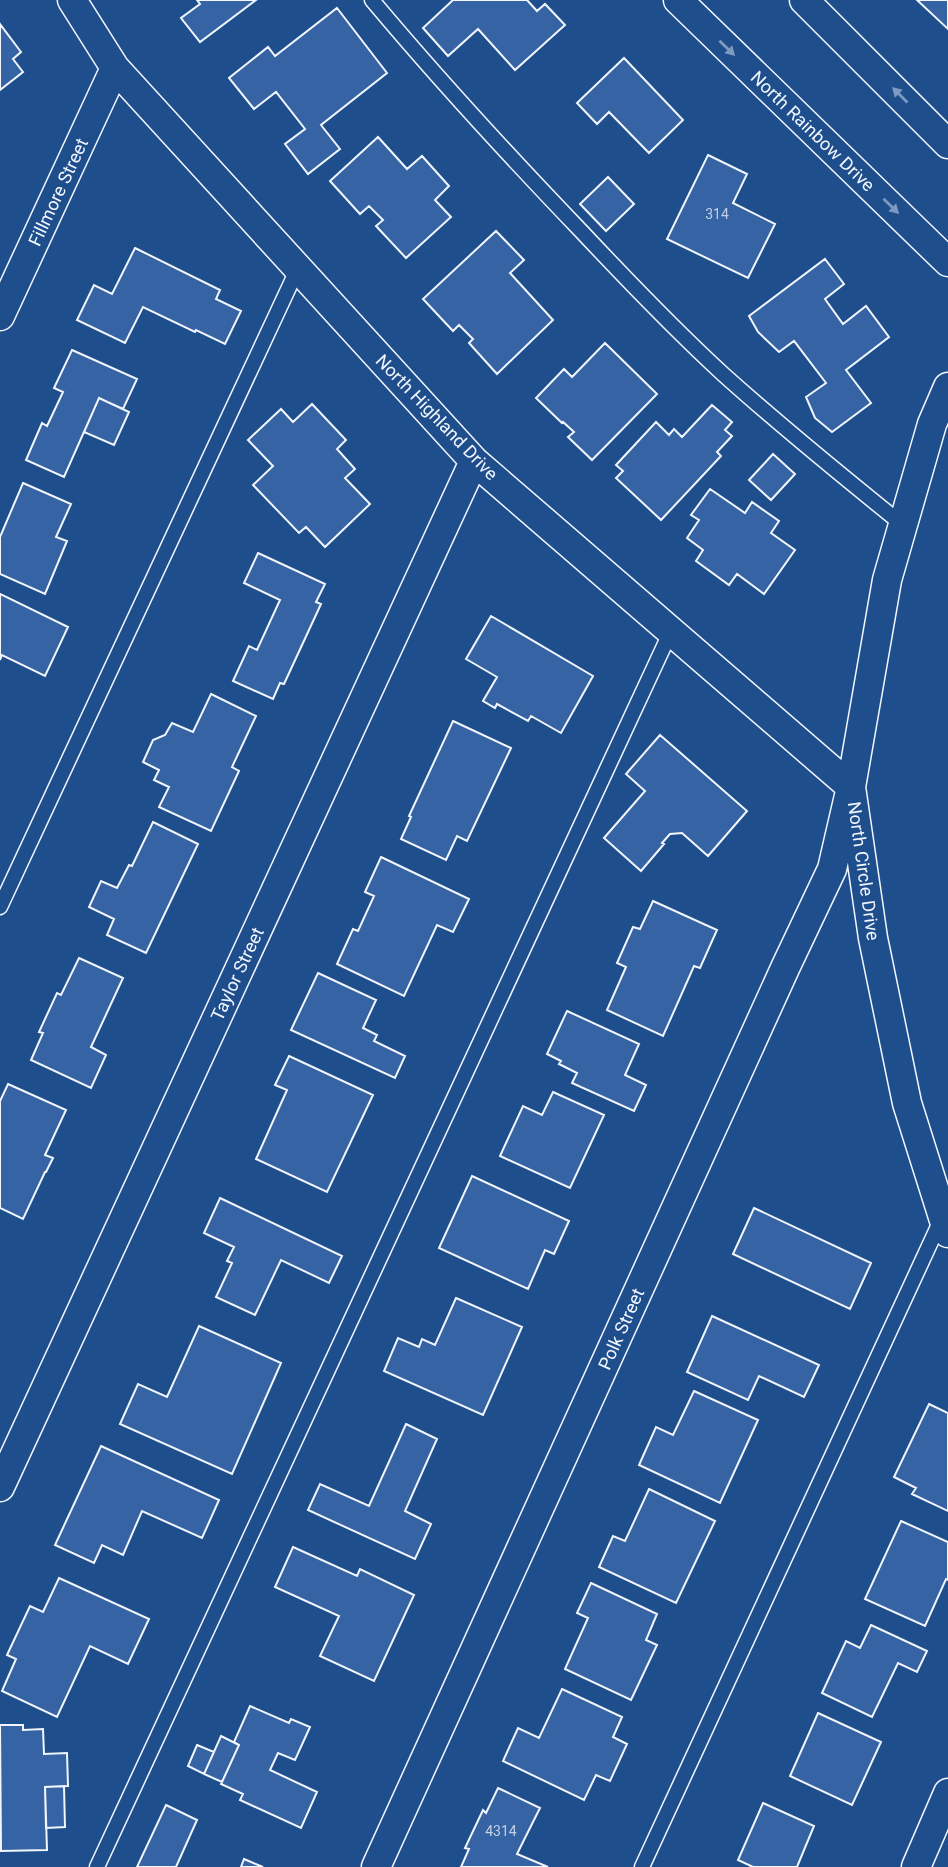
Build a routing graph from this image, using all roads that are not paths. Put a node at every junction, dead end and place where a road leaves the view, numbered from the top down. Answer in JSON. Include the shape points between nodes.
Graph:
{"nodes":[{"id":1,"x":72,"y":0,"type":"edge"},
{"id":2,"x":372,"y":0,"type":"edge"},
{"id":3,"x":678,"y":0,"type":"edge"},
{"id":4,"x":804,"y":0,"type":"edge"},
{"id":5,"x":115,"y":68,"type":"junction"},
{"id":6,"x":948,"y":144,"type":"edge"},
{"id":7,"x":948,"y":261,"type":"edge"},
{"id":8,"x":298,"y":268,"type":"junction"},
{"id":9,"x":0,"y":316,"type":"edge"},
{"id":10,"x":948,"y":387,"type":"edge"},
{"id":11,"x":474,"y":461,"type":"junction"},
{"id":12,"x":903,"y":525,"type":"junction"},
{"id":13,"x":671,"y":631,"type":"junction"},
{"id":14,"x":852,"y":787,"type":"junction"},
{"id":15,"x":0,"y":907,"type":"edge"},
{"id":16,"x":946,"y":1225,"type":"edge"},
{"id":17,"x":0,"y":1487,"type":"edge"},
{"id":18,"x":948,"y":1793,"type":"edge"},
{"id":19,"x":97,"y":1867,"type":"edge"},
{"id":20,"x":376,"y":1867,"type":"edge"},
{"id":21,"x":642,"y":1867,"type":"edge"},
{"id":22,"x":916,"y":1867,"type":"edge"}],
"edges":[{"from":1,"to":5,"type":"street","name":"North Highland Drive"},
{"from":2,"to":12,"type":"lane","via":[[541,190],[638,290],[761,408]]},
{"from":3,"to":7,"type":"street","name":"North Rainbow Drive","one_way":true},
{"from":6,"to":4,"type":"street","one_way":true},
{"from":5,"to":8,"type":"street","name":"North Highland Drive"},
{"from":5,"to":9,"type":"street","name":"Fillmore Street"},
{"from":8,"to":11,"type":"street","name":"North Highland Drive"},
{"from":8,"to":15,"type":"lane"},
{"from":10,"to":12,"type":"street","name":"North Circle Drive"},
{"from":11,"to":13,"type":"street","name":"North Highland Drive"},
{"from":11,"to":17,"type":"street","name":"Taylor Street"},
{"from":12,"to":14,"type":"street","name":"North Circle Drive","via":[[887,580]]},
{"from":13,"to":14,"type":"street","name":"North Highland Drive"},
{"from":13,"to":19,"type":"lane"},
{"from":14,"to":16,"type":"street","name":"North Circle Drive","via":[[873,938],[907,1103]]},
{"from":14,"to":20,"type":"street","name":"Polk Street","via":[[832,869]]},
{"from":16,"to":21,"type":"lane"},
{"from":18,"to":22,"type":"street"}]}
